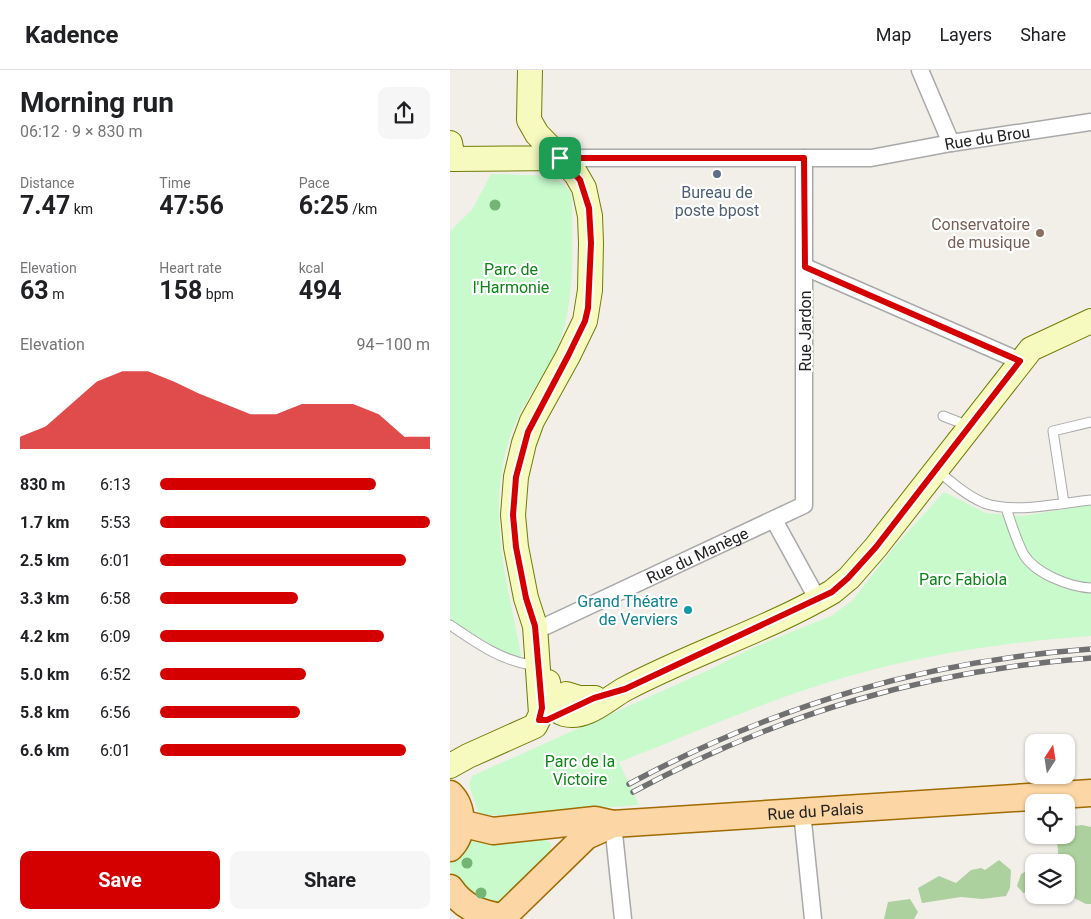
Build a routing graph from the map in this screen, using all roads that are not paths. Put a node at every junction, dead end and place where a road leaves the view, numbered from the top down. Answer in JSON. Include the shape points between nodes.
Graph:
{"nodes":[{"id":1,"x":530,"y":70,"type":"edge"},
{"id":2,"x":920,"y":70,"type":"edge"},
{"id":3,"x":1091,"y":122,"type":"edge"},
{"id":4,"x":951,"y":143,"type":"junction"},
{"id":5,"x":451,"y":153,"type":"edge"},
{"id":6,"x":560,"y":158,"type":"junction"},
{"id":7,"x":804,"y":158,"type":"junction"},
{"id":8,"x":805,"y":267,"type":"junction"},
{"id":9,"x":1091,"y":322,"type":"edge"},
{"id":10,"x":1020,"y":361,"type":"junction"},
{"id":11,"x":943,"y":416,"type":"dead end"},
{"id":12,"x":1091,"y":422,"type":"edge"},
{"id":13,"x":970,"y":427,"type":"junction"},
{"id":14,"x":937,"y":470,"type":"junction"},
{"id":15,"x":1091,"y":500,"type":"edge"},
{"id":16,"x":1064,"y":503,"type":"junction"},
{"id":17,"x":804,"y":505,"type":"joint"},
{"id":18,"x":1006,"y":508,"type":"junction"},
{"id":19,"x":774,"y":520,"type":"junction"},
{"id":20,"x":522,"y":578,"type":"junction"},
{"id":21,"x":1091,"y":588,"type":"edge"},
{"id":22,"x":818,"y":600,"type":"junction"},
{"id":23,"x":450,"y":625,"type":"edge"},
{"id":24,"x":535,"y":634,"type":"junction"},
{"id":25,"x":530,"y":665,"type":"junction"},
{"id":26,"x":625,"y":689,"type":"junction"},
{"id":27,"x":556,"y":710,"type":"junction"},
{"id":28,"x":506,"y":728,"type":"dead end"},
{"id":29,"x":450,"y":758,"type":"edge"},
{"id":30,"x":450,"y":766,"type":"edge"},
{"id":31,"x":1091,"y":793,"type":"edge"},
{"id":32,"x":455,"y":805,"type":"edge"},
{"id":33,"x":802,"y":812,"type":"junction"},
{"id":34,"x":613,"y":824,"type":"junction"},
{"id":35,"x":539,"y":825,"type":"junction"},
{"id":36,"x":450,"y":848,"type":"edge"},
{"id":37,"x":538,"y":880,"type":"junction"},
{"id":38,"x":460,"y":903,"type":"edge"},
{"id":39,"x":502,"y":918,"type":"edge"},
{"id":40,"x":623,"y":919,"type":"edge"},
{"id":41,"x":813,"y":919,"type":"edge"}],
"edges":[{"from":1,"to":6,"type":"street","via":[[528,120]]},
{"from":2,"to":4,"type":"street"},
{"from":3,"to":4,"type":"street","name":"Rue du Brou"},
{"from":4,"to":7,"type":"street","name":"Rue du Brou","via":[[883,157]]},
{"from":5,"to":6,"type":"street","via":[[480,159]]},
{"from":6,"to":7,"type":"street","name":"Rue du Brou"},
{"from":6,"to":20,"type":"street","via":[[580,180],[588,201],[590,290],[585,321],[532,421],[519,460],[513,515]]},
{"from":7,"to":8,"type":"street","name":"Rue Jardon"},
{"from":8,"to":10,"type":"street"},
{"from":8,"to":17,"type":"street","name":"Rue Jardon"},
{"from":9,"to":10,"type":"street","via":[[1030,349]]},
{"from":10,"to":13,"type":"street"},
{"from":11,"to":13,"type":"lane"},
{"from":12,"to":16,"type":"lane","via":[[1053,431]]},
{"from":13,"to":14,"type":"street"},
{"from":14,"to":18,"type":"lane","via":[[984,503]]},
{"from":14,"to":22,"type":"street","via":[[848,578]]},
{"from":15,"to":16,"type":"lane"},
{"from":16,"to":18,"type":"lane"},
{"from":17,"to":19,"type":"street","name":"Rue du Manège"},
{"from":18,"to":21,"type":"lane","via":[[1025,557],[1054,580]]},
{"from":19,"to":22,"type":"street"},
{"from":19,"to":24,"type":"street","name":"Rue du Manège"},
{"from":20,"to":24,"type":"street"},
{"from":20,"to":25,"type":"lane","via":[[520,607]]},
{"from":22,"to":26,"type":"street"},
{"from":23,"to":25,"type":"lane","via":[[486,648]]},
{"from":24,"to":27,"type":"street"},
{"from":25,"to":27,"type":"lane","via":[[534,702]]},
{"from":26,"to":27,"type":"street"},
{"from":26,"to":27,"type":"street","via":[[579,716]]},
{"from":27,"to":30,"type":"street","via":[[535,726]]},
{"from":27,"to":32,"type":"street","via":[[563,723],[466,768],[458,778]]},
{"from":28,"to":29,"type":"lane"},
{"from":31,"to":33,"type":"main road","name":"Rue du Palais"},
{"from":32,"to":35,"type":"main road","name":"Rue du Palais","via":[[493,831]]},
{"from":32,"to":36,"type":"main road","via":[[458,836]]},
{"from":33,"to":34,"type":"main road","name":"Rue du Palais"},
{"from":33,"to":41,"type":"street"},
{"from":34,"to":35,"type":"main road","name":"Rue du Palais","via":[[595,820]]},
{"from":34,"to":37,"type":"main road","via":[[586,836]]},
{"from":34,"to":40,"type":"street"},
{"from":35,"to":37,"type":"main road","via":[[555,835],[560,846]]},
{"from":37,"to":39,"type":"main road"},
{"from":38,"to":39,"type":"main road","via":[[483,914]]}]}
